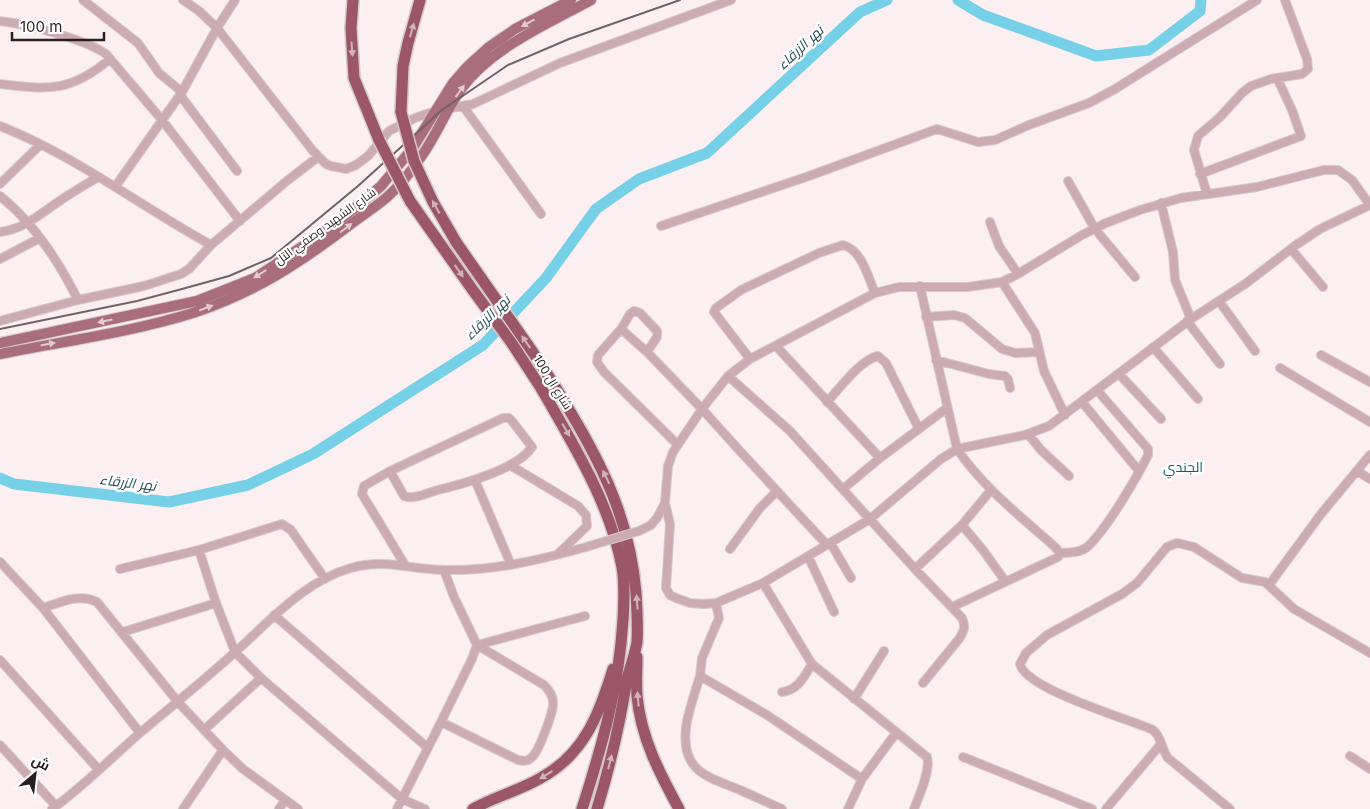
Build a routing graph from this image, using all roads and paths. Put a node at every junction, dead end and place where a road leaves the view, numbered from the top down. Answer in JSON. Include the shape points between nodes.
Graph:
{"nodes":[{"id":1,"x":83,"y":0,"type":"edge"},
{"id":2,"x":184,"y":0,"type":"edge"},
{"id":3,"x":235,"y":0,"type":"edge"},
{"id":4,"x":353,"y":0,"type":"edge"},
{"id":5,"x":420,"y":0,"type":"edge"},
{"id":6,"x":570,"y":0,"type":"edge"},
{"id":7,"x":591,"y":0,"type":"edge"},
{"id":8,"x":732,"y":0,"type":"edge"},
{"id":9,"x":1257,"y":0,"type":"edge"},
{"id":10,"x":1286,"y":0,"type":"edge"},
{"id":11,"x":0,"y":21,"type":"edge"},
{"id":12,"x":217,"y":28,"type":"junction"},
{"id":13,"x":110,"y":59,"type":"junction"},
{"id":14,"x":1277,"y":78,"type":"junction"},
{"id":15,"x":0,"y":84,"type":"edge"},
{"id":16,"x":181,"y":94,"type":"junction"},
{"id":17,"x":463,"y":106,"type":"junction"},
{"id":18,"x":448,"y":109,"type":"junction"},
{"id":19,"x":435,"y":111,"type":"junction"},
{"id":20,"x":162,"y":120,"type":"junction"},
{"id":21,"x":0,"y":126,"type":"edge"},
{"id":22,"x":40,"y":145,"type":"junction"},
{"id":23,"x":318,"y":157,"type":"junction"},
{"id":24,"x":237,"y":171,"type":"dead end"},
{"id":25,"x":1200,"y":174,"type":"junction"},
{"id":26,"x":98,"y":177,"type":"junction"},
{"id":27,"x":1068,"y":181,"type":"dead end"},
{"id":28,"x":0,"y":184,"type":"edge"},
{"id":29,"x":115,"y":187,"type":"junction"},
{"id":30,"x":1207,"y":194,"type":"junction"},
{"id":31,"x":0,"y":196,"type":"edge"},
{"id":32,"x":1369,"y":200,"type":"edge"},
{"id":33,"x":1161,"y":203,"type":"junction"},
{"id":34,"x":541,"y":214,"type":"dead end"},
{"id":35,"x":240,"y":221,"type":"junction"},
{"id":36,"x":990,"y":222,"type":"dead end"},
{"id":37,"x":28,"y":224,"type":"junction"},
{"id":38,"x":661,"y":226,"type":"dead end"},
{"id":39,"x":1095,"y":229,"type":"junction"},
{"id":40,"x":0,"y":232,"type":"edge"},
{"id":41,"x":40,"y":238,"type":"junction"},
{"id":42,"x":211,"y":245,"type":"junction"},
{"id":43,"x":1291,"y":249,"type":"junction"},
{"id":44,"x":0,"y":259,"type":"edge"},
{"id":45,"x":1018,"y":274,"type":"junction"},
{"id":46,"x":1134,"y":277,"type":"dead end"},
{"id":47,"x":1002,"y":282,"type":"junction"},
{"id":48,"x":920,"y":286,"type":"junction"},
{"id":49,"x":1323,"y":287,"type":"dead end"},
{"id":50,"x":875,"y":293,"type":"junction"},
{"id":51,"x":78,"y":300,"type":"junction"},
{"id":52,"x":1219,"y":301,"type":"junction"},
{"id":53,"x":926,"y":317,"type":"junction"},
{"id":54,"x":1189,"y":320,"type":"junction"},
{"id":55,"x":0,"y":321,"type":"edge"},
{"id":56,"x":621,"y":328,"type":"junction"},
{"id":57,"x":0,"y":343,"type":"edge"},
{"id":58,"x":776,"y":346,"type":"junction"},
{"id":59,"x":1153,"y":347,"type":"junction"},
{"id":60,"x":647,"y":352,"type":"junction"},
{"id":61,"x":1039,"y":352,"type":"junction"},
{"id":62,"x":1255,"y":352,"type":"dead end"},
{"id":63,"x":0,"y":354,"type":"edge"},
{"id":64,"x":1321,"y":355,"type":"dead end"},
{"id":65,"x":750,"y":359,"type":"junction"},
{"id":66,"x":936,"y":360,"type":"junction"},
{"id":67,"x":1220,"y":364,"type":"dead end"},
{"id":68,"x":1280,"y":368,"type":"dead end"},
{"id":69,"x":1118,"y":374,"type":"junction"},
{"id":70,"x":728,"y":376,"type":"junction"},
{"id":71,"x":1370,"y":382,"type":"edge"},
{"id":72,"x":1010,"y":388,"type":"dead end"},
{"id":73,"x":1097,"y":390,"type":"junction"},
{"id":74,"x":1198,"y":399,"type":"dead end"},
{"id":75,"x":827,"y":402,"type":"junction"},
{"id":76,"x":1082,"y":402,"type":"junction"},
{"id":77,"x":947,"y":408,"type":"junction"},
{"id":78,"x":702,"y":409,"type":"junction"},
{"id":79,"x":1065,"y":415,"type":"junction"},
{"id":80,"x":1161,"y":419,"type":"dead end"},
{"id":81,"x":1370,"y":422,"type":"edge"},
{"id":82,"x":919,"y":429,"type":"junction"},
{"id":83,"x":1028,"y":434,"type":"junction"},
{"id":84,"x":678,"y":444,"type":"junction"},
{"id":85,"x":957,"y":449,"type":"junction"},
{"id":86,"x":1370,"y":455,"type":"edge"},
{"id":87,"x":880,"y":458,"type":"junction"},
{"id":88,"x":510,"y":465,"type":"junction"},
{"id":89,"x":390,"y":471,"type":"junction"},
{"id":90,"x":1139,"y":471,"type":"junction"},
{"id":91,"x":1357,"y":472,"type":"junction"},
{"id":92,"x":1069,"y":476,"type":"dead end"},
{"id":93,"x":1370,"y":479,"type":"edge"},
{"id":94,"x":475,"y":480,"type":"junction"},
{"id":95,"x":843,"y":490,"type":"junction"},
{"id":96,"x":991,"y":490,"type":"junction"},
{"id":97,"x":777,"y":491,"type":"junction"},
{"id":98,"x":664,"y":503,"type":"junction"},
{"id":99,"x":870,"y":519,"type":"junction"},
{"id":100,"x":962,"y":525,"type":"junction"},
{"id":101,"x":829,"y":544,"type":"junction"},
{"id":102,"x":730,"y":549,"type":"dead end"},
{"id":103,"x":199,"y":550,"type":"junction"},
{"id":104,"x":1060,"y":553,"type":"junction"},
{"id":105,"x":556,"y":556,"type":"junction"},
{"id":106,"x":808,"y":556,"type":"junction"},
{"id":107,"x":0,"y":562,"type":"edge"},
{"id":108,"x":405,"y":565,"type":"junction"},
{"id":109,"x":512,"y":565,"type":"junction"},
{"id":110,"x":916,"y":569,"type":"junction"},
{"id":111,"x":120,"y":570,"type":"dead end"},
{"id":112,"x":444,"y":570,"type":"junction"},
{"id":113,"x":851,"y":578,"type":"dead end"},
{"id":114,"x":324,"y":579,"type":"junction"},
{"id":115,"x":1005,"y":581,"type":"junction"},
{"id":116,"x":763,"y":583,"type":"junction"},
{"id":117,"x":1269,"y":585,"type":"junction"},
{"id":118,"x":216,"y":603,"type":"junction"},
{"id":119,"x":716,"y":603,"type":"junction"},
{"id":120,"x":952,"y":607,"type":"junction"},
{"id":121,"x":43,"y":608,"type":"junction"},
{"id":122,"x":834,"y":612,"type":"dead end"},
{"id":123,"x":274,"y":615,"type":"junction"},
{"id":124,"x":585,"y":616,"type":"dead end"},
{"id":125,"x":123,"y":632,"type":"junction"},
{"id":126,"x":636,"y":644,"type":"junction"},
{"id":127,"x":477,"y":645,"type":"junction"},
{"id":128,"x":621,"y":646,"type":"junction"},
{"id":129,"x":884,"y":651,"type":"dead end"},
{"id":130,"x":235,"y":652,"type":"junction"},
{"id":131,"x":1370,"y":653,"type":"edge"},
{"id":132,"x":0,"y":660,"type":"edge"},
{"id":133,"x":812,"y":664,"type":"junction"},
{"id":134,"x":700,"y":676,"type":"junction"},
{"id":135,"x":261,"y":678,"type":"junction"},
{"id":136,"x":923,"y":684,"type":"dead end"},
{"id":137,"x":782,"y":692,"type":"dead end"},
{"id":138,"x":854,"y":699,"type":"junction"},
{"id":139,"x":178,"y":702,"type":"junction"},
{"id":140,"x":442,"y":722,"type":"junction"},
{"id":141,"x":204,"y":730,"type":"junction"},
{"id":142,"x":140,"y":733,"type":"junction"},
{"id":143,"x":896,"y":733,"type":"junction"},
{"id":144,"x":1161,"y":744,"type":"junction"},
{"id":145,"x":0,"y":745,"type":"edge"},
{"id":146,"x":428,"y":748,"type":"junction"},
{"id":147,"x":223,"y":750,"type":"junction"},
{"id":148,"x":1350,"y":756,"type":"dead end"},
{"id":149,"x":963,"y":757,"type":"dead end"},
{"id":150,"x":1370,"y":769,"type":"edge"},
{"id":151,"x":100,"y":770,"type":"junction"},
{"id":152,"x":862,"y":779,"type":"junction"},
{"id":153,"x":285,"y":800,"type":"junction"},
{"id":154,"x":402,"y":800,"type":"junction"},
{"id":155,"x":54,"y":808,"type":"edge"},
{"id":156,"x":186,"y":808,"type":"edge"},
{"id":157,"x":279,"y":809,"type":"edge"},
{"id":158,"x":298,"y":809,"type":"edge"},
{"id":159,"x":396,"y":809,"type":"edge"},
{"id":160,"x":425,"y":809,"type":"edge"},
{"id":161,"x":473,"y":809,"type":"edge"},
{"id":162,"x":582,"y":809,"type":"edge"},
{"id":163,"x":598,"y":809,"type":"edge"},
{"id":164,"x":679,"y":809,"type":"edge"},
{"id":165,"x":782,"y":809,"type":"edge"},
{"id":166,"x":848,"y":809,"type":"edge"},
{"id":167,"x":914,"y":809,"type":"edge"},
{"id":168,"x":1092,"y":809,"type":"edge"},
{"id":169,"x":1106,"y":809,"type":"edge"},
{"id":170,"x":1230,"y":809,"type":"edge"}],
"edges":[{"from":1,"to":16,"type":"street","via":[[138,42],[159,73]]},
{"from":2,"to":12,"type":"street"},
{"from":3,"to":12,"type":"street"},
{"from":4,"to":128,"type":"highway","name":"شارع ال 100","one_way":true,"bridge":true,"via":[[350,28],[354,78],[378,140],[410,201],[541,388],[578,453],[611,526],[625,590]]},
{"from":126,"to":5,"type":"highway","name":"شارع ال 100","one_way":true,"bridge":true,"via":[[634,566],[624,522],[609,484],[586,437],[532,351],[456,242],[414,161],[401,112],[404,66]]},
{"from":6,"to":19,"type":"main road","name":"شارع الشهيد وصفي التل","one_way":true,"via":[[515,29],[489,47],[453,83]]},
{"from":18,"to":7,"type":"main road","name":"شارع الشهيد وصفي التل","one_way":true,"via":[[462,88],[489,61],[520,39]]},
{"from":8,"to":17,"type":"street","via":[[560,63]]},
{"from":9,"to":38,"type":"street","via":[[1115,90],[995,140],[978,142],[936,129]]},
{"from":10,"to":14,"type":"street","via":[[1308,66],[1302,74]]},
{"from":11,"to":13,"type":"street","via":[[84,43]]},
{"from":12,"to":16,"type":"street"},
{"from":12,"to":23,"type":"street"},
{"from":13,"to":15,"type":"street","via":[[94,73],[58,87]]},
{"from":13,"to":20,"type":"street"},
{"from":14,"to":25,"type":"street","via":[[1246,89],[1198,136],[1194,150]]},
{"from":14,"to":25,"type":"street","via":[[1301,136]]},
{"from":16,"to":20,"type":"street"},
{"from":16,"to":24,"type":"street"},
{"from":17,"to":18,"type":"street"},
{"from":17,"to":34,"type":"street"},
{"from":18,"to":19,"type":"street"},
{"from":63,"to":18,"type":"main road","name":"شارع الشهيد وصفي التل","one_way":true,"via":[[152,324],[196,312],[261,285],[386,198],[423,154]]},
{"from":19,"to":23,"type":"street","via":[[389,132],[356,165],[342,169]]},
{"from":19,"to":57,"type":"main road","name":"شارع الشهيد وصفي التل","one_way":true,"via":[[412,149],[381,186],[321,234],[255,278],[197,301]]},
{"from":20,"to":29,"type":"street"},
{"from":20,"to":35,"type":"street"},
{"from":21,"to":22,"type":"street"},
{"from":22,"to":26,"type":"street"},
{"from":22,"to":28,"type":"street"},
{"from":23,"to":35,"type":"street"},
{"from":25,"to":30,"type":"street"},
{"from":26,"to":29,"type":"street"},
{"from":26,"to":37,"type":"street"},
{"from":27,"to":39,"type":"street"},
{"from":29,"to":42,"type":"street"},
{"from":30,"to":32,"type":"street","via":[[1257,187],[1332,169],[1352,180]]},
{"from":30,"to":33,"type":"street"},
{"from":31,"to":37,"type":"street"},
{"from":32,"to":43,"type":"street"},
{"from":33,"to":39,"type":"street"},
{"from":33,"to":54,"type":"street","via":[[1173,252],[1175,280]]},
{"from":35,"to":42,"type":"street"},
{"from":36,"to":45,"type":"street","via":[[999,246]]},
{"from":37,"to":40,"type":"street"},
{"from":37,"to":41,"type":"street"},
{"from":39,"to":45,"type":"street"},
{"from":39,"to":46,"type":"street"},
{"from":41,"to":44,"type":"street"},
{"from":41,"to":51,"type":"street"},
{"from":42,"to":51,"type":"street","via":[[181,274],[144,286]]},
{"from":43,"to":49,"type":"street"},
{"from":43,"to":52,"type":"street"},
{"from":45,"to":47,"type":"street"},
{"from":47,"to":48,"type":"street","via":[[968,288]]},
{"from":47,"to":61,"type":"street","via":[[1035,333]]},
{"from":48,"to":50,"type":"street"},
{"from":48,"to":53,"type":"street"},
{"from":50,"to":58,"type":"street"},
{"from":50,"to":65,"type":"street","via":[[854,250],[843,244],[741,290],[714,312]]},
{"from":51,"to":55,"type":"street"},
{"from":52,"to":54,"type":"street"},
{"from":52,"to":62,"type":"street"},
{"from":53,"to":61,"type":"street","via":[[958,315],[1002,349],[1014,353]]},
{"from":53,"to":66,"type":"street"},
{"from":54,"to":59,"type":"street"},
{"from":54,"to":67,"type":"street"},
{"from":56,"to":60,"type":"street"},
{"from":56,"to":60,"type":"street","via":[[632,312],[640,313],[657,331]]},
{"from":56,"to":84,"type":"street","via":[[598,356],[597,362]]},
{"from":58,"to":65,"type":"street"},
{"from":58,"to":75,"type":"street"},
{"from":59,"to":69,"type":"street"},
{"from":59,"to":74,"type":"street"},
{"from":60,"to":78,"type":"street"},
{"from":61,"to":79,"type":"street","via":[[1046,376]]},
{"from":64,"to":71,"type":"street"},
{"from":65,"to":70,"type":"street"},
{"from":66,"to":72,"type":"street","via":[[1005,376]]},
{"from":66,"to":77,"type":"street"},
{"from":68,"to":81,"type":"street"},
{"from":69,"to":73,"type":"street"},
{"from":69,"to":80,"type":"street"},
{"from":70,"to":78,"type":"street"},
{"from":70,"to":95,"type":"street","via":[[790,431]]},
{"from":73,"to":76,"type":"street"},
{"from":73,"to":90,"type":"street","via":[[1148,449]]},
{"from":75,"to":82,"type":"street","via":[[858,368],[878,356],[886,363]]},
{"from":75,"to":87,"type":"street"},
{"from":76,"to":79,"type":"street"},
{"from":76,"to":90,"type":"street"},
{"from":77,"to":82,"type":"street"},
{"from":77,"to":85,"type":"street"},
{"from":78,"to":84,"type":"street"},
{"from":78,"to":97,"type":"street"},
{"from":79,"to":83,"type":"street"},
{"from":82,"to":87,"type":"street"},
{"from":83,"to":85,"type":"street"},
{"from":83,"to":92,"type":"street"},
{"from":84,"to":98,"type":"street","via":[[668,466]]},
{"from":85,"to":96,"type":"street","via":[[971,470]]},
{"from":85,"to":99,"type":"street"},
{"from":86,"to":91,"type":"street"},
{"from":87,"to":95,"type":"street"},
{"from":88,"to":89,"type":"street","via":[[532,447],[512,420],[506,418]]},
{"from":88,"to":94,"type":"street"},
{"from":88,"to":105,"type":"street","via":[[584,511],[587,522],[584,530]]},
{"from":89,"to":94,"type":"street","via":[[407,497]]},
{"from":89,"to":108,"type":"street","via":[[364,486],[362,494]]},
{"from":90,"to":104,"type":"street","via":[[1110,519],[1090,544],[1078,551]]},
{"from":91,"to":93,"type":"street"},
{"from":91,"to":117,"type":"street","via":[[1321,514]]},
{"from":94,"to":109,"type":"street"},
{"from":95,"to":99,"type":"street"},
{"from":96,"to":100,"type":"street"},
{"from":96,"to":104,"type":"street"},
{"from":97,"to":101,"type":"street"},
{"from":97,"to":102,"type":"street","via":[[760,508]]},
{"from":98,"to":105,"type":"street","bridge":true,"via":[[651,525],[639,531]]},
{"from":98,"to":119,"type":"street","via":[[670,524],[666,588],[670,595],[690,603]]},
{"from":99,"to":101,"type":"street"},
{"from":99,"to":110,"type":"street"},
{"from":100,"to":110,"type":"street"},
{"from":100,"to":115,"type":"street"},
{"from":101,"to":106,"type":"street"},
{"from":101,"to":113,"type":"street"},
{"from":103,"to":111,"type":"street"},
{"from":103,"to":114,"type":"street","via":[[282,524],[291,530]]},
{"from":103,"to":118,"type":"street"},
{"from":104,"to":115,"type":"street","via":[[1058,557]]},
{"from":105,"to":109,"type":"street"},
{"from":106,"to":116,"type":"street"},
{"from":106,"to":122,"type":"street"},
{"from":107,"to":121,"type":"street"},
{"from":108,"to":112,"type":"street"},
{"from":108,"to":114,"type":"street","via":[[372,563],[349,568]]},
{"from":109,"to":112,"type":"street"},
{"from":110,"to":120,"type":"street"},
{"from":112,"to":127,"type":"street"},
{"from":114,"to":123,"type":"street"},
{"from":115,"to":120,"type":"street"},
{"from":116,"to":119,"type":"street"},
{"from":116,"to":133,"type":"street"},
{"from":117,"to":131,"type":"street","via":[[1294,609]]},
{"from":117,"to":144,"type":"street","via":[[1242,578],[1187,544],[1172,544],[1137,583],[1047,635],[1022,659],[1022,670],[1031,678],[1076,701],[1153,730]]},
{"from":118,"to":125,"type":"street"},
{"from":118,"to":130,"type":"street"},
{"from":119,"to":134,"type":"street","via":[[719,618],[702,658]]},
{"from":120,"to":136,"type":"street","via":[[962,618],[964,632]]},
{"from":121,"to":125,"type":"street","via":[[74,598],[87,598],[101,605]]},
{"from":121,"to":142,"type":"street"},
{"from":123,"to":130,"type":"street"},
{"from":123,"to":146,"type":"street"},
{"from":124,"to":127,"type":"street"},
{"from":125,"to":139,"type":"street"},
{"from":163,"to":126,"type":"highway","name":"شارع ال 100","one_way":true},
{"from":164,"to":126,"type":"highway","one_way":true,"via":[[645,739],[638,696]]},
{"from":127,"to":140,"type":"street"},
{"from":127,"to":140,"type":"street","via":[[544,684],[550,691],[553,708],[537,750],[532,758],[518,760]]},
{"from":128,"to":161,"type":"highway","one_way":true,"via":[[598,715],[574,752],[558,768],[538,780]]},
{"from":128,"to":162,"type":"highway","name":"شارع ال 100","via":[[610,718]]},
{"from":129,"to":138,"type":"street"},
{"from":130,"to":135,"type":"street"},
{"from":130,"to":139,"type":"street"},
{"from":132,"to":151,"type":"street"},
{"from":133,"to":137,"type":"street","via":[[799,685]]},
{"from":133,"to":138,"type":"street"},
{"from":134,"to":152,"type":"street","via":[[767,715]]},
{"from":134,"to":165,"type":"street","via":[[685,730],[692,764],[712,780]]},
{"from":135,"to":141,"type":"street"},
{"from":135,"to":154,"type":"street"},
{"from":138,"to":143,"type":"street"},
{"from":139,"to":141,"type":"street"},
{"from":139,"to":142,"type":"street"},
{"from":140,"to":146,"type":"street"},
{"from":141,"to":147,"type":"street"},
{"from":142,"to":151,"type":"street"},
{"from":143,"to":152,"type":"street"},
{"from":143,"to":167,"type":"street","via":[[922,751],[929,760]]},
{"from":144,"to":169,"type":"street"},
{"from":144,"to":170,"type":"street","via":[[1166,756]]},
{"from":145,"to":155,"type":"street"},
{"from":146,"to":154,"type":"street"},
{"from":147,"to":153,"type":"street"},
{"from":147,"to":156,"type":"street"},
{"from":148,"to":150,"type":"street"},
{"from":149,"to":168,"type":"street"},
{"from":151,"to":155,"type":"street"},
{"from":152,"to":166,"type":"street"},
{"from":153,"to":157,"type":"street"},
{"from":153,"to":158,"type":"street"},
{"from":154,"to":159,"type":"street"},
{"from":154,"to":160,"type":"street"}]}
